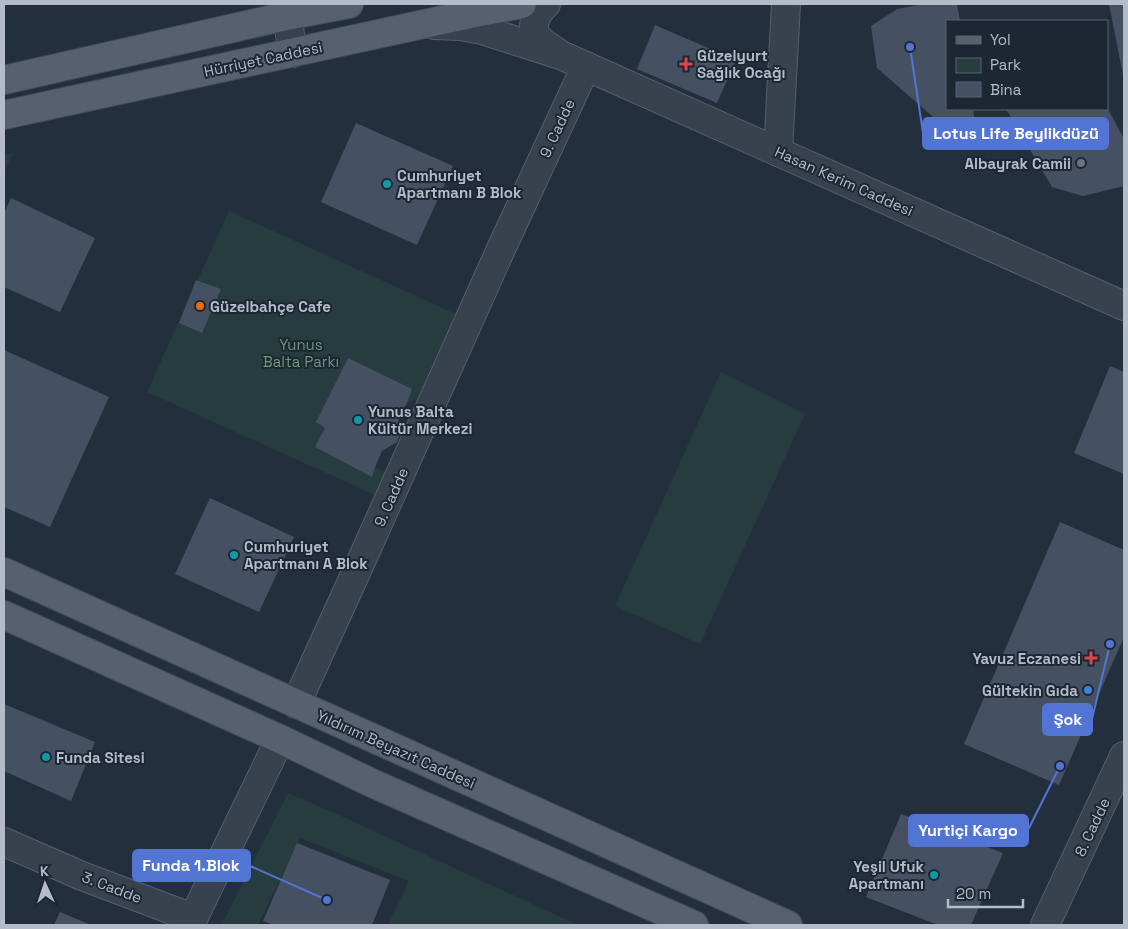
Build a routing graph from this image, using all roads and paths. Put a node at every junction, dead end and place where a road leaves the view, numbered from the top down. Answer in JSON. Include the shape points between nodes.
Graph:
{"nodes":[{"id":1,"x":349,"y":4,"type":"edge"},
{"id":2,"x":522,"y":4,"type":"edge"},
{"id":3,"x":546,"y":4,"type":"edge"},
{"id":4,"x":786,"y":4,"type":"edge"},
{"id":5,"x":286,"y":10,"type":"edge"},
{"id":6,"x":423,"y":24,"type":"junction"},
{"id":7,"x":293,"y":52,"type":"junction"},
{"id":8,"x":574,"y":61,"type":"junction"},
{"id":9,"x":4,"y":80,"type":"edge"},
{"id":10,"x":4,"y":114,"type":"edge"},
{"id":11,"x":778,"y":152,"type":"junction"},
{"id":12,"x":1124,"y":306,"type":"edge"},
{"id":13,"x":4,"y":572,"type":"edge"},
{"id":14,"x":4,"y":615,"type":"edge"},
{"id":15,"x":296,"y":704,"type":"junction"},
{"id":16,"x":280,"y":739,"type":"junction"},
{"id":17,"x":1124,"y":756,"type":"edge"},
{"id":18,"x":4,"y":842,"type":"edge"},
{"id":19,"x":192,"y":922,"type":"edge"},
{"id":20,"x":694,"y":925,"type":"edge"},
{"id":21,"x":788,"y":925,"type":"edge"},
{"id":22,"x":1045,"y":925,"type":"edge"}],
"edges":[{"from":1,"to":5,"type":"main road"},
{"from":2,"to":6,"type":"main road","name":"Hürriyet Caddesi"},
{"from":3,"to":8,"type":"street","via":[[537,13],[534,34]]},
{"from":4,"to":11,"type":"street"},
{"from":5,"to":7,"type":"street"},
{"from":5,"to":9,"type":"main road"},
{"from":6,"to":7,"type":"main road","name":"Hürriyet Caddesi"},
{"from":6,"to":8,"type":"street","via":[[482,30]]},
{"from":7,"to":10,"type":"main road","name":"Hürriyet Caddesi"},
{"from":8,"to":11,"type":"street","name":"Hasan Kerim Caddesi"},
{"from":8,"to":15,"type":"street","name":"9. Cadde","via":[[501,249]]},
{"from":11,"to":12,"type":"street","name":"Hasan Kerim Caddesi"},
{"from":13,"to":15,"type":"main road","name":"Yıldırım Beyazıt Caddesi"},
{"from":14,"to":16,"type":"main road"},
{"from":15,"to":16,"type":"main road","name":"9. Cadde"},
{"from":15,"to":21,"type":"main road","name":"Yıldırım Beyazıt Caddesi"},
{"from":16,"to":19,"type":"street","name":"9. Cadde"},
{"from":16,"to":20,"type":"main road","via":[[374,784]]},
{"from":17,"to":22,"type":"street","name":"8. Cadde"},
{"from":18,"to":19,"type":"street","name":"3. Cadde"}]}
